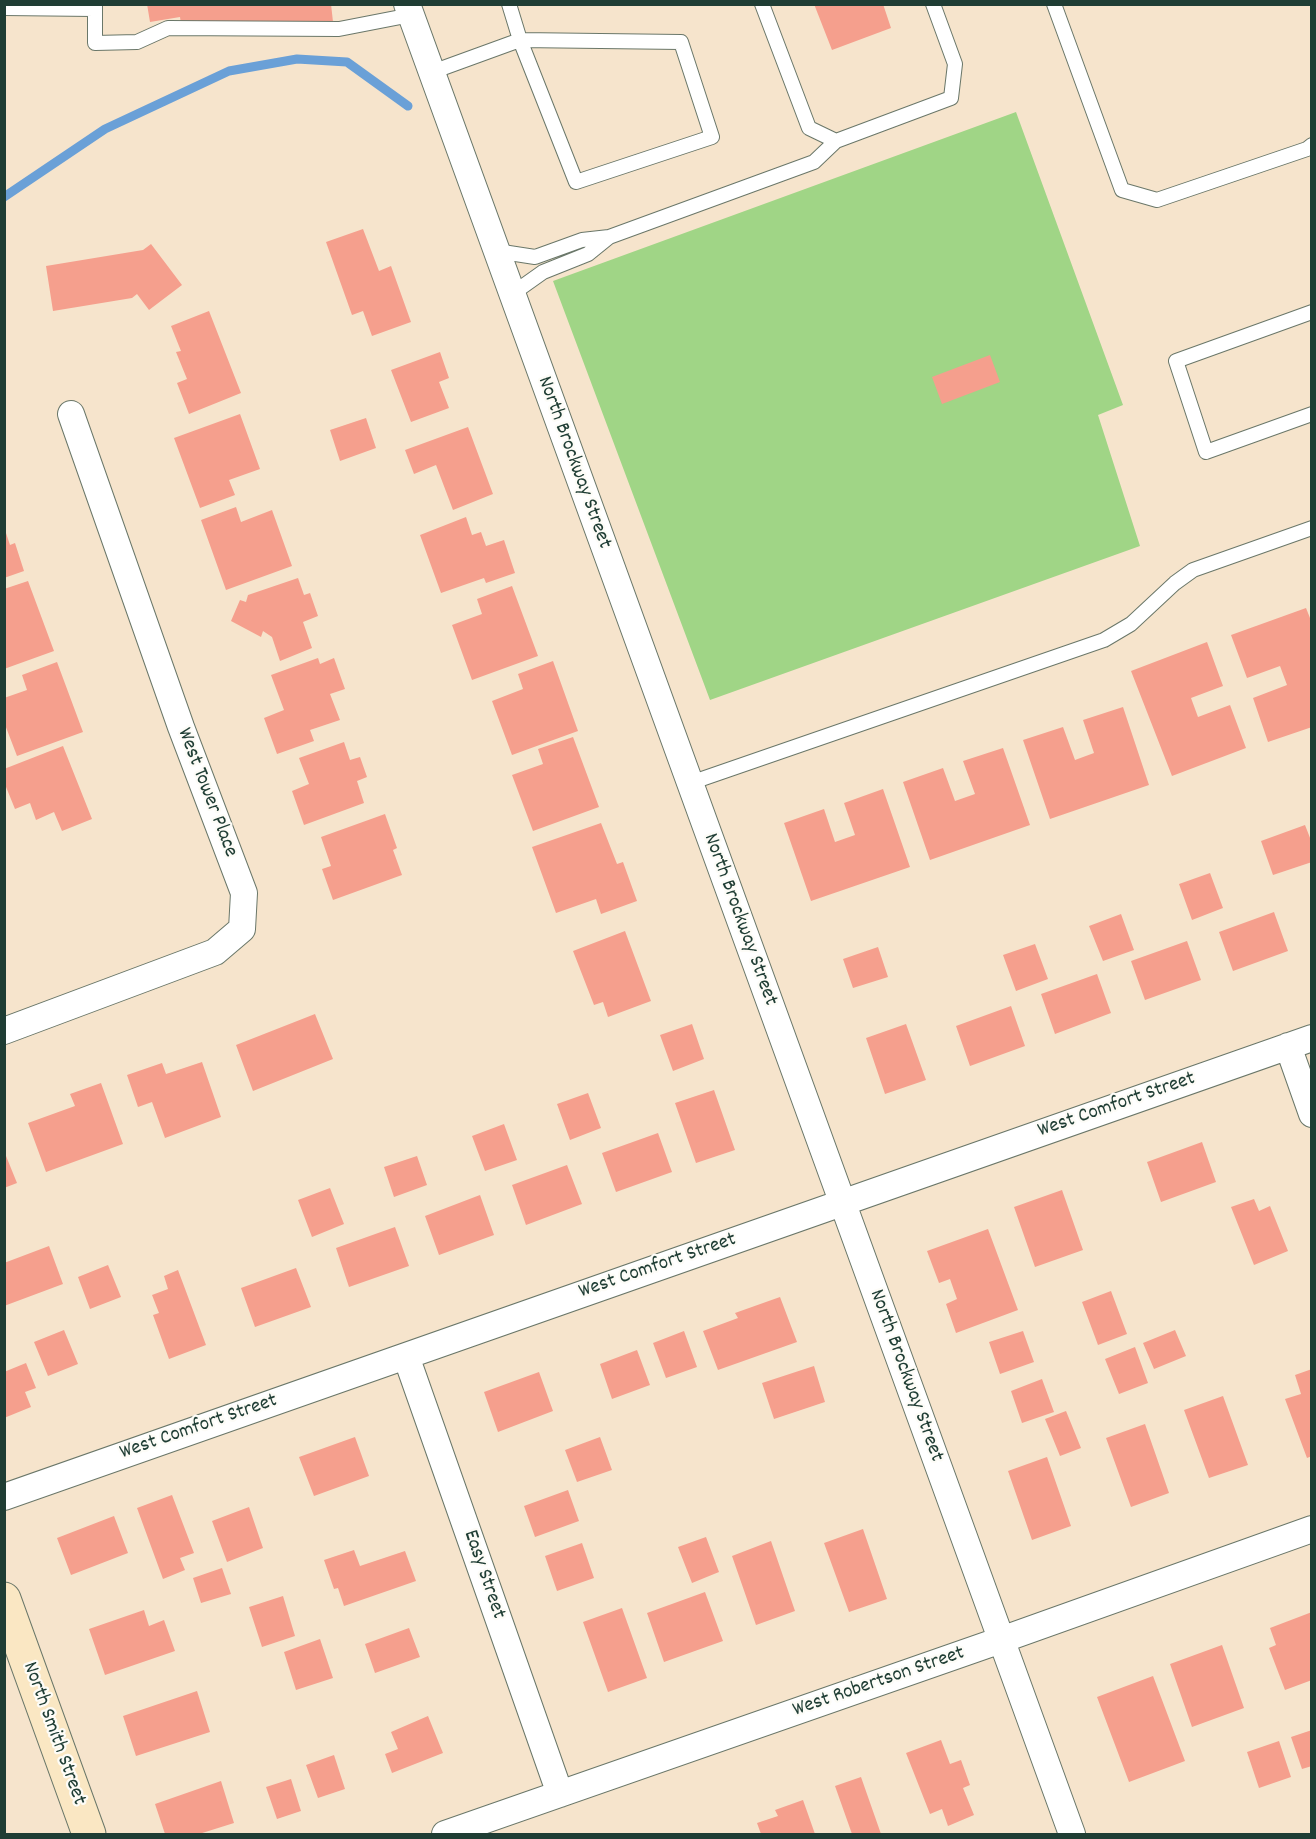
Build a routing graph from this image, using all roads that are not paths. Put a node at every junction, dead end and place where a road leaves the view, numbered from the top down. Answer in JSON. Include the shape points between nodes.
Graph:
{"nodes":[{"id":1,"x":509,"y":4,"type":"edge"},
{"id":2,"x":762,"y":4,"type":"edge"},
{"id":3,"x":933,"y":4,"type":"edge"},
{"id":4,"x":1054,"y":4,"type":"edge"},
{"id":5,"x":94,"y":7,"type":"edge"},
{"id":6,"x":4,"y":8,"type":"edge"},
{"id":7,"x":409,"y":10,"type":"edge"},
{"id":8,"x":520,"y":40,"type":"junction"},
{"id":9,"x":432,"y":72,"type":"junction"},
{"id":10,"x":836,"y":141,"type":"junction"},
{"id":11,"x":1311,"y":145,"type":"edge"},
{"id":12,"x":609,"y":237,"type":"junction"},
{"id":13,"x":496,"y":251,"type":"junction"},
{"id":14,"x":512,"y":294,"type":"junction"},
{"id":15,"x":1311,"y":312,"type":"edge"},
{"id":16,"x":71,"y":414,"type":"dead end"},
{"id":17,"x":1311,"y":414,"type":"edge"},
{"id":18,"x":1311,"y":528,"type":"edge"},
{"id":19,"x":690,"y":783,"type":"junction"},
{"id":20,"x":4,"y":1031,"type":"edge"},
{"id":21,"x":1300,"y":1042,"type":"edge"},
{"id":22,"x":1311,"y":1114,"type":"edge"},
{"id":23,"x":842,"y":1203,"type":"junction"},
{"id":24,"x":406,"y":1356,"type":"junction"},
{"id":25,"x":4,"y":1497,"type":"edge"},
{"id":26,"x":1311,"y":1529,"type":"edge"},
{"id":27,"x":4,"y":1599,"type":"edge"},
{"id":28,"x":1001,"y":1640,"type":"junction"},
{"id":29,"x":560,"y":1794,"type":"junction"},
{"id":30,"x":89,"y":1834,"type":"edge"},
{"id":31,"x":445,"y":1834,"type":"edge"},
{"id":32,"x":1072,"y":1834,"type":"edge"}],
"edges":[{"from":1,"to":8,"type":"lane"},
{"from":2,"to":10,"type":"lane","via":[[808,128]]},
{"from":3,"to":10,"type":"lane","via":[[955,64],[951,98]]},
{"from":4,"to":11,"type":"lane","via":[[1122,190],[1157,200]]},
{"from":5,"to":6,"type":"lane"},
{"from":5,"to":7,"type":"lane","via":[[95,43],[137,42],[168,28],[339,30]]},
{"from":7,"to":9,"type":"street","name":"North Brockway Street"},
{"from":8,"to":8,"type":"lane","via":[[681,42],[712,136],[576,182]]},
{"from":8,"to":9,"type":"lane"},
{"from":9,"to":13,"type":"street","name":"North Brockway Street"},
{"from":10,"to":12,"type":"lane","via":[[814,162]]},
{"from":12,"to":13,"type":"lane","via":[[582,240],[535,257]]},
{"from":12,"to":14,"type":"lane","via":[[588,254],[543,272]]},
{"from":13,"to":14,"type":"street","name":"North Brockway Street"},
{"from":14,"to":19,"type":"street","name":"North Brockway Street"},
{"from":15,"to":17,"type":"lane","via":[[1176,361],[1206,452]]},
{"from":16,"to":20,"type":"street","name":"West Tower Place","via":[[244,893],[242,929],[215,952]]},
{"from":18,"to":19,"type":"lane","via":[[1193,570],[1131,624],[1104,640]]},
{"from":19,"to":23,"type":"street","name":"North Brockway Street"},
{"from":21,"to":22,"type":"street"},
{"from":21,"to":23,"type":"street","name":"West Comfort Street"},
{"from":23,"to":24,"type":"street","name":"West Comfort Street"},
{"from":23,"to":28,"type":"street","name":"North Brockway Street"},
{"from":24,"to":25,"type":"street","name":"West Comfort Street"},
{"from":24,"to":29,"type":"street","name":"Easy Street"},
{"from":26,"to":28,"type":"street","name":"West Robertson Street"},
{"from":27,"to":30,"type":"street","name":"North Smith Street"},
{"from":28,"to":29,"type":"street","name":"West Robertson Street"},
{"from":28,"to":32,"type":"street","name":"North Brockway Street"},
{"from":29,"to":31,"type":"street","name":"West Robertson Street"}]}
